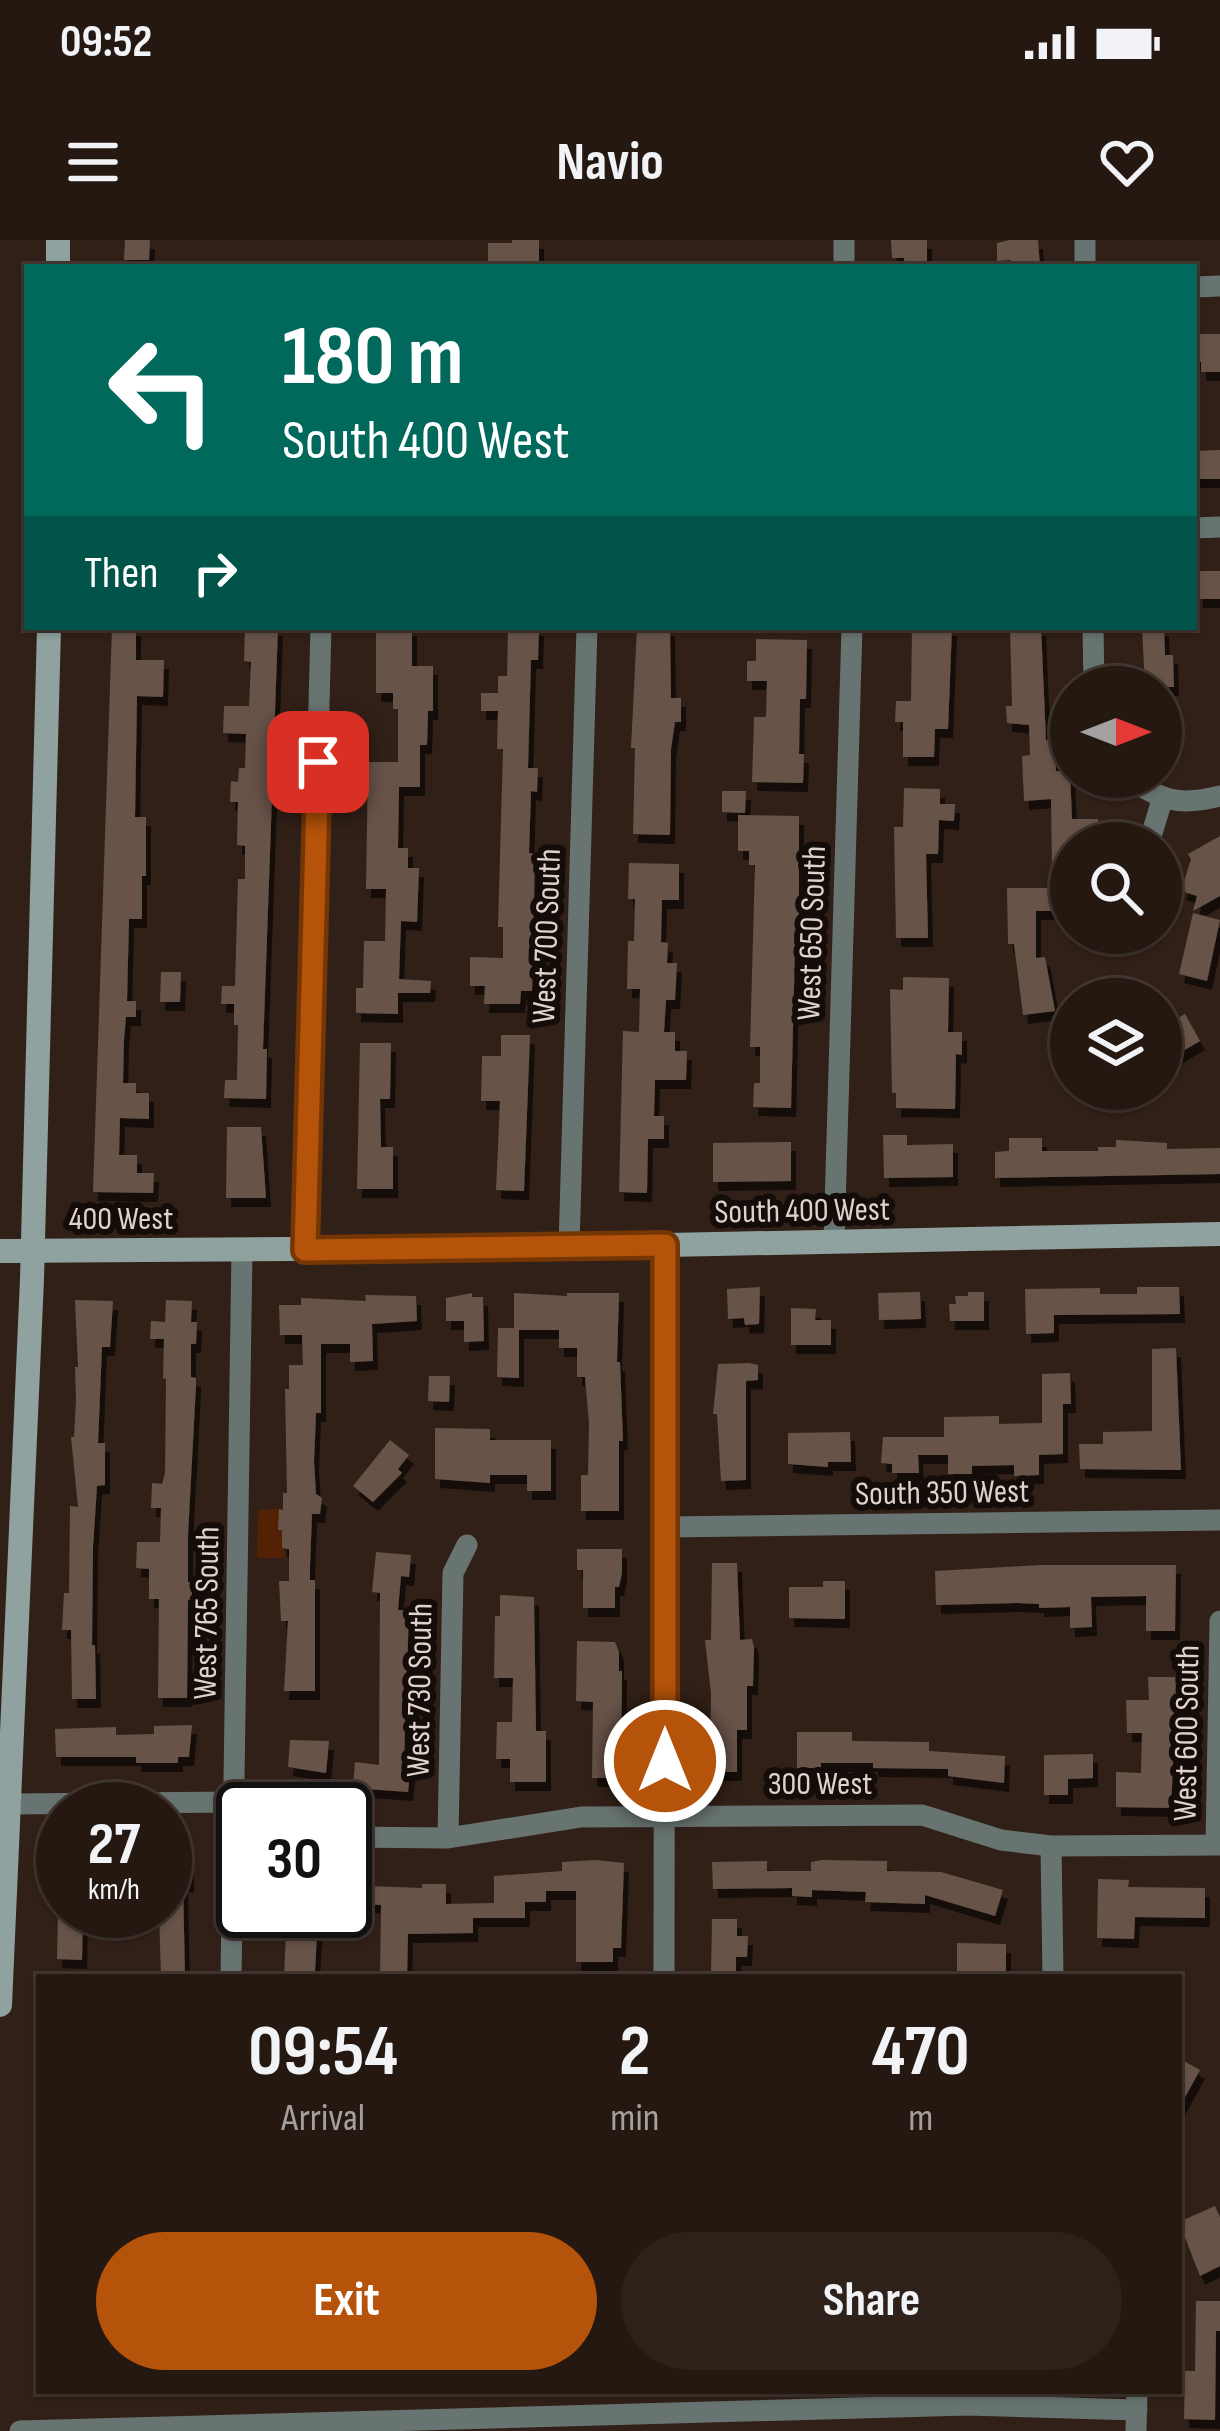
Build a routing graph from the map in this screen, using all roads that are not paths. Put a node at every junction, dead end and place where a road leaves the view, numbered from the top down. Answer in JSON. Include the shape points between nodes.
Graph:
{"nodes":[{"id":1,"x":49,"y":630,"type":"edge"},
{"id":2,"x":321,"y":630,"type":"edge"},
{"id":3,"x":587,"y":630,"type":"edge"},
{"id":4,"x":852,"y":630,"type":"edge"},
{"id":5,"x":1093,"y":630,"type":"edge"},
{"id":6,"x":1094,"y":666,"type":"edge"},
{"id":7,"x":1220,"y":796,"type":"edge"},
{"id":8,"x":1159,"y":798,"type":"edge"},
{"id":9,"x":1162,"y":800,"type":"junction"},
{"id":10,"x":1155,"y":822,"type":"edge"},
{"id":11,"x":1220,"y":1234,"type":"edge"},
{"id":12,"x":834,"y":1241,"type":"junction"},
{"id":13,"x":665,"y":1245,"type":"junction"},
{"id":14,"x":569,"y":1247,"type":"junction"},
{"id":15,"x":33,"y":1250,"type":"junction"},
{"id":16,"x":242,"y":1250,"type":"junction"},
{"id":17,"x":305,"y":1250,"type":"junction"},
{"id":18,"x":0,"y":1251,"type":"edge"},
{"id":19,"x":1220,"y":1520,"type":"edge"},
{"id":20,"x":665,"y":1527,"type":"junction"},
{"id":21,"x":467,"y":1545,"type":"dead end"},
{"id":22,"x":1220,"y":1625,"type":"edge"},
{"id":23,"x":8,"y":1680,"type":"edge"},
{"id":24,"x":246,"y":1782,"type":"edge"},
{"id":25,"x":12,"y":1804,"type":"junction"},
{"id":26,"x":216,"y":1806,"type":"edge"},
{"id":27,"x":665,"y":1815,"type":"junction"},
{"id":28,"x":372,"y":1837,"type":"edge"},
{"id":29,"x":448,"y":1838,"type":"junction"},
{"id":30,"x":1218,"y":1845,"type":"edge"},
{"id":31,"x":1051,"y":1846,"type":"junction"},
{"id":32,"x":3,"y":1899,"type":"edge"},
{"id":33,"x":234,"y":1938,"type":"edge"},
{"id":34,"x":231,"y":1974,"type":"edge"},
{"id":35,"x":664,"y":1974,"type":"edge"},
{"id":36,"x":1053,"y":1974,"type":"edge"},
{"id":37,"x":0,"y":2005,"type":"edge"},
{"id":38,"x":676,"y":2402,"type":"edge"},
{"id":39,"x":1136,"y":2411,"type":"edge"},
{"id":40,"x":20,"y":2431,"type":"edge"}],
"edges":[{"from":1,"to":15,"type":"main road"},
{"from":2,"to":17,"type":"street"},
{"from":3,"to":14,"type":"street","name":"West 700 South"},
{"from":4,"to":12,"type":"street","name":"West 650 South"},
{"from":5,"to":6,"type":"street"},
{"from":7,"to":9,"type":"street"},
{"from":8,"to":9,"type":"street"},
{"from":9,"to":10,"type":"street"},
{"from":11,"to":12,"type":"main road","name":"South 400 West"},
{"from":12,"to":13,"type":"main road","name":"South 400 West"},
{"from":13,"to":14,"type":"main road","name":"South 400 West"},
{"from":13,"to":20,"type":"street"},
{"from":14,"to":17,"type":"main road","name":"South 400 West"},
{"from":15,"to":16,"type":"main road","name":"400 West"},
{"from":15,"to":18,"type":"main road","name":"400 West"},
{"from":15,"to":23,"type":"main road"},
{"from":16,"to":17,"type":"main road","name":"South 400 West"},
{"from":16,"to":24,"type":"street","name":"West 765 South"},
{"from":19,"to":20,"type":"street","name":"South 350 West"},
{"from":20,"to":27,"type":"street"},
{"from":21,"to":29,"type":"street","name":"West 730 South","via":[[453,1574]]},
{"from":22,"to":30,"type":"street","name":"West 600 South"},
{"from":23,"to":25,"type":"main road"},
{"from":25,"to":26,"type":"street"},
{"from":25,"to":32,"type":"main road"},
{"from":27,"to":29,"type":"street","name":"300 West","via":[[581,1817]]},
{"from":27,"to":31,"type":"street","name":"300 West","via":[[922,1815]]},
{"from":27,"to":35,"type":"street"},
{"from":28,"to":29,"type":"street","name":"300 West"},
{"from":30,"to":31,"type":"street","name":"300 West"},
{"from":31,"to":36,"type":"street"},
{"from":32,"to":37,"type":"main road"},
{"from":33,"to":34,"type":"street","name":"West 765 South"},
{"from":38,"to":39,"type":"street"},
{"from":38,"to":40,"type":"street"}]}
